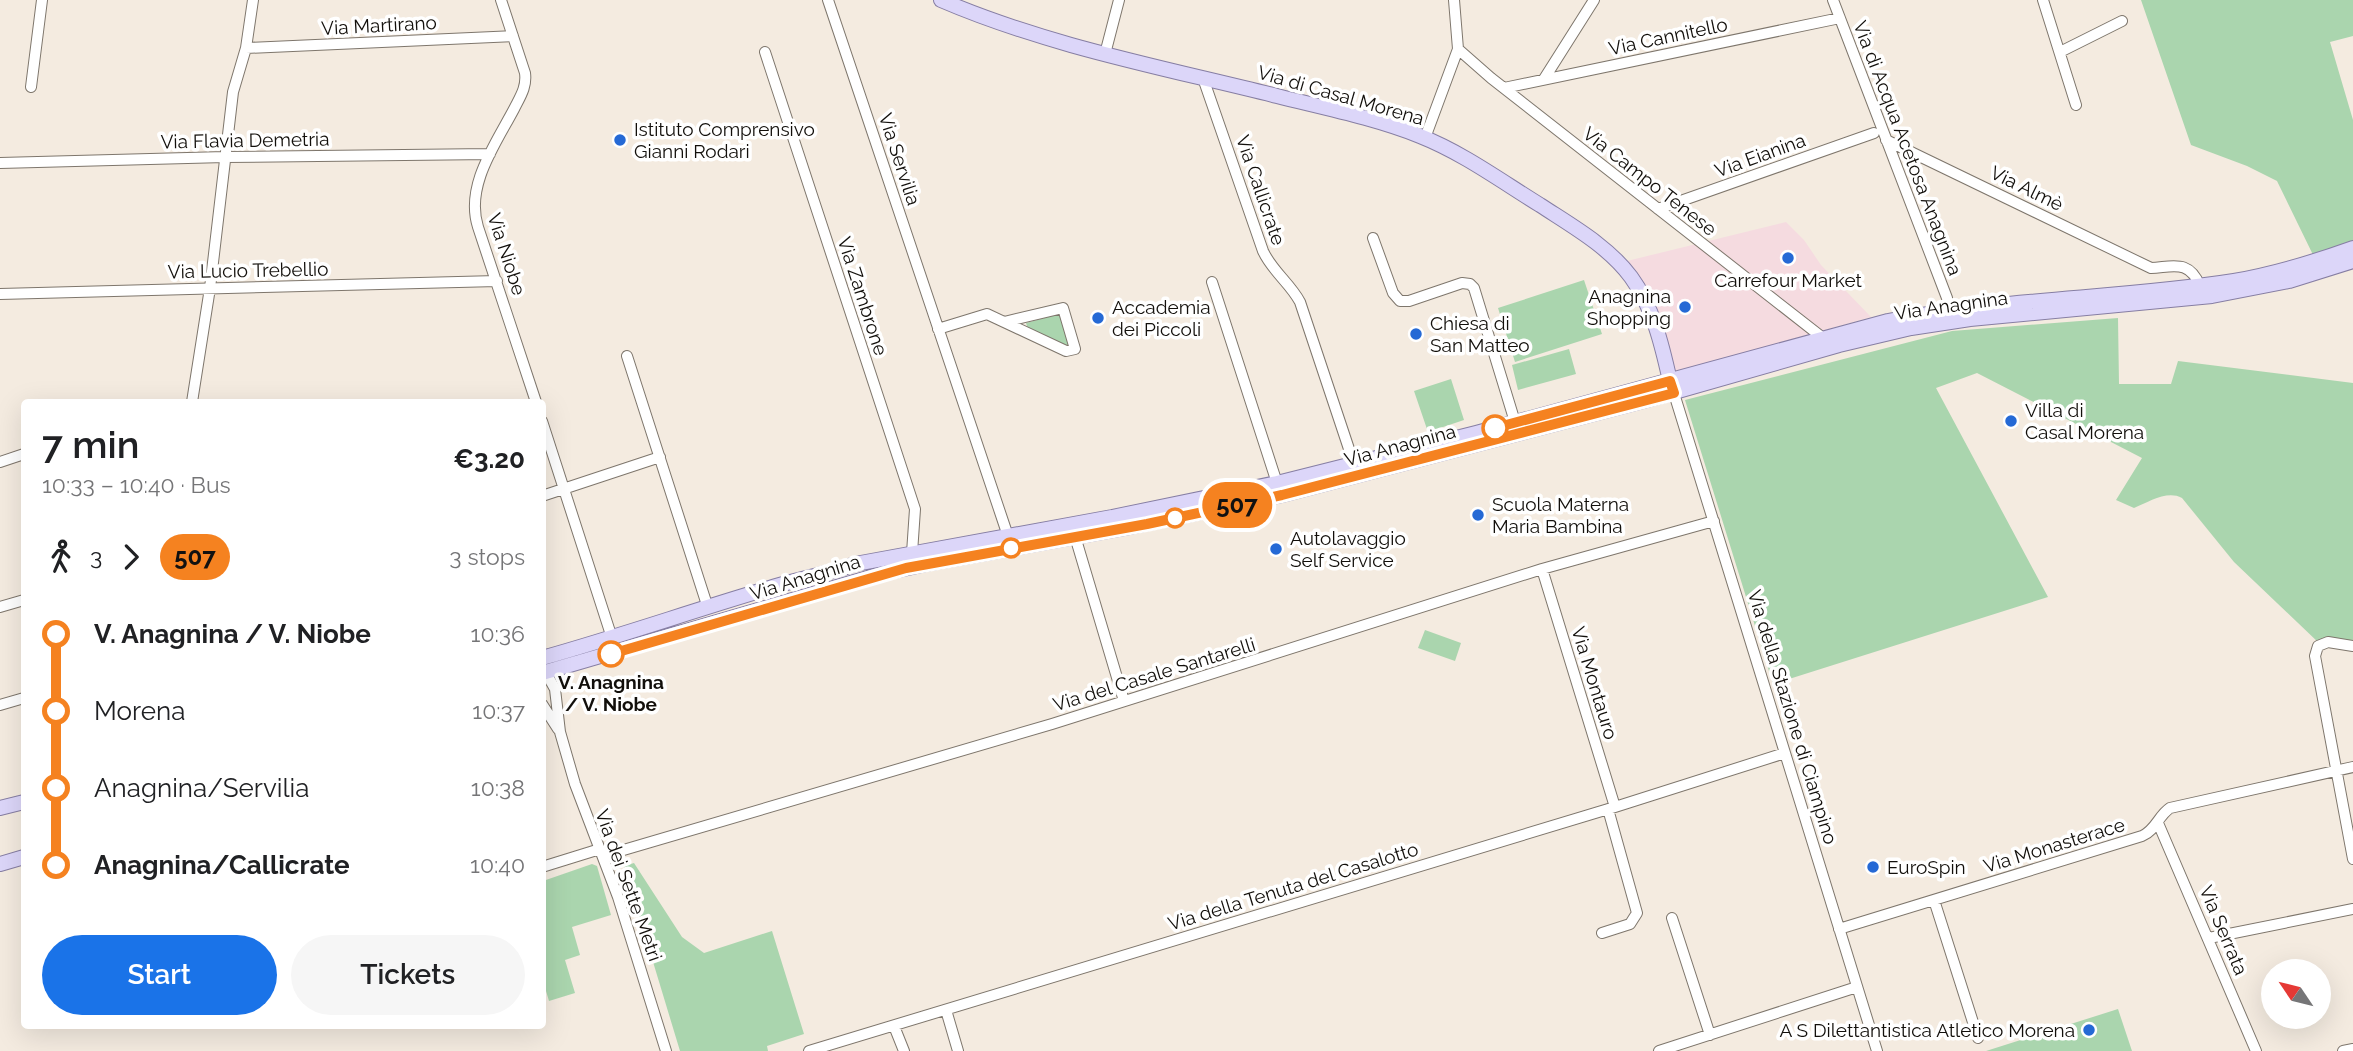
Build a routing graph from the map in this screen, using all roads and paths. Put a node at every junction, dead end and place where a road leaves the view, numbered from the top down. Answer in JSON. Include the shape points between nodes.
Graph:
{"nodes":[{"id":1,"x":42,"y":0,"type":"edge"},
{"id":2,"x":253,"y":0,"type":"edge"},
{"id":3,"x":501,"y":0,"type":"edge"},
{"id":4,"x":828,"y":0,"type":"edge"},
{"id":5,"x":941,"y":0,"type":"edge"},
{"id":6,"x":1119,"y":0,"type":"edge"},
{"id":7,"x":1454,"y":0,"type":"edge"},
{"id":8,"x":1594,"y":0,"type":"edge"},
{"id":9,"x":1833,"y":0,"type":"edge"},
{"id":10,"x":2043,"y":0,"type":"edge"},
{"id":11,"x":966,"y":5,"type":"edge"},
{"id":12,"x":1840,"y":18,"type":"junction"},
{"id":13,"x":2122,"y":21,"type":"dead end"},
{"id":14,"x":513,"y":36,"type":"junction"},
{"id":15,"x":246,"y":48,"type":"junction"},
{"id":16,"x":1458,"y":49,"type":"junction"},
{"id":17,"x":765,"y":52,"type":"dead end"},
{"id":18,"x":2060,"y":52,"type":"junction"},
{"id":19,"x":1105,"y":54,"type":"junction"},
{"id":20,"x":1203,"y":78,"type":"junction"},
{"id":21,"x":1544,"y":79,"type":"junction"},
{"id":22,"x":31,"y":87,"type":"dead end"},
{"id":23,"x":1504,"y":88,"type":"junction"},
{"id":24,"x":2076,"y":105,"type":"dead end"},
{"id":25,"x":1874,"y":133,"type":"dead end"},
{"id":26,"x":1425,"y":138,"type":"junction"},
{"id":27,"x":1886,"y":140,"type":"junction"},
{"id":28,"x":490,"y":155,"type":"junction"},
{"id":29,"x":225,"y":157,"type":"junction"},
{"id":30,"x":0,"y":163,"type":"edge"},
{"id":31,"x":1658,"y":209,"type":"junction"},
{"id":32,"x":1373,"y":238,"type":"dead end"},
{"id":33,"x":2353,"y":248,"type":"edge"},
{"id":34,"x":2353,"y":261,"type":"edge"},
{"id":35,"x":497,"y":281,"type":"junction"},
{"id":36,"x":1212,"y":282,"type":"dead end"},
{"id":37,"x":2200,"y":286,"type":"junction"},
{"id":38,"x":210,"y":288,"type":"junction"},
{"id":39,"x":0,"y":293,"type":"edge"},
{"id":40,"x":1949,"y":310,"type":"junction"},
{"id":41,"x":1004,"y":322,"type":"junction"},
{"id":42,"x":1938,"y":323,"type":"junction"},
{"id":43,"x":938,"y":329,"type":"junction"},
{"id":44,"x":1824,"y":338,"type":"junction"},
{"id":45,"x":1663,"y":352,"type":"junction"},
{"id":46,"x":627,"y":356,"type":"dead end"},
{"id":47,"x":1705,"y":372,"type":"junction"},
{"id":48,"x":1651,"y":385,"type":"junction"},
{"id":49,"x":1672,"y":387,"type":"junction"},
{"id":50,"x":192,"y":399,"type":"edge"},
{"id":51,"x":535,"y":399,"type":"edge"},
{"id":52,"x":1515,"y":422,"type":"junction"},
{"id":53,"x":546,"y":433,"type":"edge"},
{"id":54,"x":21,"y":455,"type":"edge"},
{"id":55,"x":660,"y":457,"type":"junction"},
{"id":56,"x":3,"y":461,"type":"edge"},
{"id":57,"x":1354,"y":464,"type":"junction"},
{"id":58,"x":1277,"y":483,"type":"junction"},
{"id":59,"x":565,"y":489,"type":"junction"},
{"id":60,"x":546,"y":495,"type":"edge"},
{"id":61,"x":1714,"y":521,"type":"junction"},
{"id":62,"x":1008,"y":536,"type":"junction"},
{"id":63,"x":1073,"y":537,"type":"junction"},
{"id":64,"x":912,"y":553,"type":"junction"},
{"id":65,"x":1542,"y":569,"type":"junction"},
{"id":66,"x":808,"y":577,"type":"junction"},
{"id":67,"x":807,"y":598,"type":"junction"},
{"id":68,"x":21,"y":601,"type":"edge"},
{"id":69,"x":0,"y":607,"type":"edge"},
{"id":70,"x":708,"y":608,"type":"junction"},
{"id":71,"x":612,"y":638,"type":"junction"},
{"id":72,"x":2353,"y":646,"type":"edge"},
{"id":73,"x":546,"y":657,"type":"edge"},
{"id":74,"x":546,"y":674,"type":"edge"},
{"id":75,"x":546,"y":678,"type":"edge"},
{"id":76,"x":21,"y":699,"type":"edge"},
{"id":77,"x":1124,"y":701,"type":"junction"},
{"id":78,"x":0,"y":705,"type":"edge"},
{"id":79,"x":546,"y":710,"type":"edge"},
{"id":80,"x":560,"y":732,"type":"junction"},
{"id":81,"x":1785,"y":753,"type":"junction"},
{"id":82,"x":2353,"y":768,"type":"edge"},
{"id":83,"x":2336,"y":771,"type":"junction"},
{"id":84,"x":21,"y":803,"type":"edge"},
{"id":85,"x":0,"y":808,"type":"edge"},
{"id":86,"x":1611,"y":808,"type":"junction"},
{"id":87,"x":2158,"y":823,"type":"junction"},
{"id":88,"x":602,"y":853,"type":"junction"},
{"id":89,"x":21,"y":858,"type":"edge"},
{"id":90,"x":2353,"y":859,"type":"edge"},
{"id":91,"x":0,"y":864,"type":"edge"},
{"id":92,"x":546,"y":866,"type":"edge"},
{"id":93,"x":1934,"y":901,"type":"junction"},
{"id":94,"x":2353,"y":909,"type":"edge"},
{"id":95,"x":1672,"y":918,"type":"dead end"},
{"id":96,"x":1839,"y":929,"type":"junction"},
{"id":97,"x":1602,"y":933,"type":"dead end"},
{"id":98,"x":2209,"y":938,"type":"junction"},
{"id":99,"x":1857,"y":987,"type":"junction"},
{"id":100,"x":946,"y":1010,"type":"junction"},
{"id":101,"x":894,"y":1026,"type":"junction"},
{"id":102,"x":1710,"y":1035,"type":"junction"},
{"id":103,"x":1978,"y":1038,"type":"dead end"},
{"id":104,"x":838,"y":1047,"type":"edge"},
{"id":105,"x":2353,"y":1049,"type":"edge"},
{"id":106,"x":666,"y":1051,"type":"edge"},
{"id":107,"x":809,"y":1051,"type":"edge"},
{"id":108,"x":904,"y":1051,"type":"edge"},
{"id":109,"x":958,"y":1051,"type":"edge"},
{"id":110,"x":1659,"y":1051,"type":"edge"},
{"id":111,"x":1877,"y":1051,"type":"edge"},
{"id":112,"x":2256,"y":1051,"type":"edge"},
{"id":113,"x":2343,"y":1051,"type":"edge"}],
"edges":[{"from":1,"to":22,"type":"street"},
{"from":2,"to":15,"type":"street"},
{"from":3,"to":14,"type":"street","name":"Via Niobe"},
{"from":4,"to":43,"type":"street","name":"Via Servilia"},
{"from":5,"to":11,"type":"main road","name":"Via di Casal Morena"},
{"from":6,"to":19,"type":"street"},
{"from":7,"to":16,"type":"street"},
{"from":8,"to":21,"type":"street"},
{"from":9,"to":12,"type":"street","name":"Via di Acqua Acetosa Anagnina"},
{"from":10,"to":18,"type":"street"},
{"from":11,"to":19,"type":"main road","name":"Via di Casal Morena","via":[[1047,38]]},
{"from":12,"to":21,"type":"street","name":"Via Cannitello"},
{"from":12,"to":27,"type":"street","name":"Via di Acqua Acetosa Anagnina"},
{"from":13,"to":18,"type":"street"},
{"from":14,"to":15,"type":"street","name":"Via Martirano"},
{"from":14,"to":28,"type":"street","name":"Via Niobe","via":[[525,84]]},
{"from":15,"to":29,"type":"street","via":[[233,92]]},
{"from":16,"to":23,"type":"street","name":"Via Campo Tenese"},
{"from":16,"to":26,"type":"street"},
{"from":17,"to":64,"type":"street","name":"Via Zambrone","via":[[915,509]]},
{"from":18,"to":24,"type":"street"},
{"from":19,"to":20,"type":"main road","name":"Via di Casal Morena"},
{"from":20,"to":26,"type":"main road","name":"Via di Casal Morena"},
{"from":20,"to":57,"type":"street","name":"Via Callicrate","via":[[1264,253],[1301,306]]},
{"from":21,"to":23,"type":"street","name":"Via Cannitello"},
{"from":23,"to":31,"type":"street","name":"Via Campo Tenese"},
{"from":25,"to":31,"type":"street","name":"Via Eianina"},
{"from":26,"to":45,"type":"main road","name":"Via di Casal Morena","via":[[1494,176],[1609,254],[1641,293]]},
{"from":27,"to":37,"type":"street","name":"Via Almè","via":[[2151,268],[2186,268]]},
{"from":27,"to":40,"type":"street","name":"Via di Acqua Acetosa Anagnina"},
{"from":28,"to":29,"type":"street","name":"Via Flavia Demetria"},
{"from":28,"to":35,"type":"street","name":"Via Niobe","via":[[474,209]]},
{"from":29,"to":30,"type":"street","name":"Via Flavia Demetria"},
{"from":29,"to":38,"type":"street"},
{"from":31,"to":44,"type":"street","name":"Via Campo Tenese"},
{"from":32,"to":52,"type":"street","via":[[1400,301],[1462,283],[1474,288]]},
{"from":33,"to":37,"type":"main road","name":"Via Anagnina","via":[[2264,275]]},
{"from":34,"to":42,"type":"main road","name":"Via Anagnina","via":[[2289,281],[2212,296]]},
{"from":35,"to":38,"type":"street","name":"Via Lucio Trebellio"},
{"from":35,"to":51,"type":"street","name":"Via Niobe"},
{"from":36,"to":58,"type":"street"},
{"from":37,"to":40,"type":"main road","name":"Via Anagnina"},
{"from":38,"to":39,"type":"street","name":"Via Lucio Trebellio"},
{"from":38,"to":50,"type":"street"},
{"from":40,"to":42,"type":"street"},
{"from":40,"to":44,"type":"main road","name":"Via Anagnina"},
{"from":41,"to":41,"type":"street","via":[[1066,351],[1075,349],[1063,308]]},
{"from":41,"to":43,"type":"street","via":[[987,314]]},
{"from":42,"to":49,"type":"main road","name":"Via Anagnina"},
{"from":43,"to":62,"type":"street","name":"Via Servilia"},
{"from":44,"to":47,"type":"main road","name":"Via Anagnina"},
{"from":45,"to":47,"type":"main road","via":[[1684,368]]},
{"from":45,"to":48,"type":"main road"},
{"from":45,"to":49,"type":"main road","name":"Via di Casal Morena"},
{"from":46,"to":55,"type":"street"},
{"from":47,"to":49,"type":"main road","name":"Via Anagnina"},
{"from":48,"to":49,"type":"main road","name":"Via Anagnina"},
{"from":48,"to":52,"type":"main road","name":"Via Anagnina"},
{"from":49,"to":61,"type":"street","name":"Via della Stazione di Ciampino"},
{"from":49,"to":63,"type":"main road","name":"Via Anagnina","via":[[1282,495]]},
{"from":52,"to":57,"type":"main road","name":"Via Anagnina"},
{"from":53,"to":59,"type":"street"},
{"from":54,"to":56,"type":"street"},
{"from":55,"to":59,"type":"street"},
{"from":55,"to":70,"type":"street"},
{"from":57,"to":58,"type":"main road","name":"Via Anagnina"},
{"from":58,"to":62,"type":"main road","name":"Via Anagnina"},
{"from":59,"to":60,"type":"street"},
{"from":59,"to":71,"type":"street"},
{"from":61,"to":65,"type":"street","name":"Via del Casale Santarelli"},
{"from":61,"to":81,"type":"street","name":"Via della Stazione di Ciampino"},
{"from":62,"to":64,"type":"main road","name":"Via Anagnina"},
{"from":63,"to":67,"type":"main road","name":"Via Anagnina","via":[[906,568]]},
{"from":63,"to":77,"type":"street"},
{"from":64,"to":66,"type":"main road","name":"Via Anagnina"},
{"from":65,"to":77,"type":"street","name":"Via del Casale Santarelli"},
{"from":65,"to":86,"type":"street","name":"Via Montauro"},
{"from":66,"to":67,"type":"street"},
{"from":66,"to":70,"type":"main road","name":"Via Anagnina"},
{"from":67,"to":74,"type":"main road","name":"Via Anagnina"},
{"from":68,"to":69,"type":"street"},
{"from":70,"to":71,"type":"main road","name":"Via Anagnina"},
{"from":71,"to":73,"type":"main road","name":"Via Anagnina"},
{"from":72,"to":83,"type":"street","via":[[2332,642],[2320,644],[2315,651]]},
{"from":75,"to":80,"type":"street","name":"Via dei Sette Metri","via":[[555,689]]},
{"from":76,"to":78,"type":"street"},
{"from":77,"to":88,"type":"street","name":"Via del Casale Santarelli"},
{"from":79,"to":80,"type":"street","name":"Via dei Sette Metri"},
{"from":80,"to":88,"type":"street","name":"Via dei Sette Metri"},
{"from":81,"to":86,"type":"street","name":"Via della Tenuta del Casalotto"},
{"from":81,"to":96,"type":"street","name":"Via della Stazione di Ciampino"},
{"from":82,"to":83,"type":"street","name":"Via Monasterace"},
{"from":83,"to":87,"type":"street","name":"Via Monasterace","via":[[2170,808]]},
{"from":83,"to":90,"type":"street"},
{"from":84,"to":85,"type":"main road"},
{"from":86,"to":97,"type":"street","name":"Via Montauro","via":[[1637,913],[1630,924]]},
{"from":86,"to":100,"type":"street","name":"Via della Tenuta del Casalotto"},
{"from":87,"to":93,"type":"street","name":"Via Monasterace","via":[[2142,836]]},
{"from":87,"to":98,"type":"street","name":"Via Serrata"},
{"from":88,"to":92,"type":"street","name":"Via del Casale Santarelli"},
{"from":88,"to":106,"type":"street","name":"Via dei Sette Metri"},
{"from":89,"to":91,"type":"main road"},
{"from":93,"to":96,"type":"street","name":"Via Monasterace"},
{"from":93,"to":103,"type":"street"},
{"from":94,"to":98,"type":"street"},
{"from":95,"to":102,"type":"street"},
{"from":96,"to":99,"type":"street","name":"Via della Stazione di Ciampino"},
{"from":98,"to":112,"type":"street","name":"Via Serrata"},
{"from":99,"to":102,"type":"street"},
{"from":99,"to":111,"type":"street","name":"Via della Stazione di Ciampino"},
{"from":100,"to":101,"type":"street","name":"Via della Tenuta del Casalotto"},
{"from":100,"to":109,"type":"street"},
{"from":101,"to":104,"type":"street","name":"Via della Tenuta del Casalotto"},
{"from":101,"to":108,"type":"street"},
{"from":102,"to":110,"type":"street"},
{"from":104,"to":107,"type":"street","name":"Via della Tenuta del Casalotto"},
{"from":105,"to":113,"type":"street"}]}
